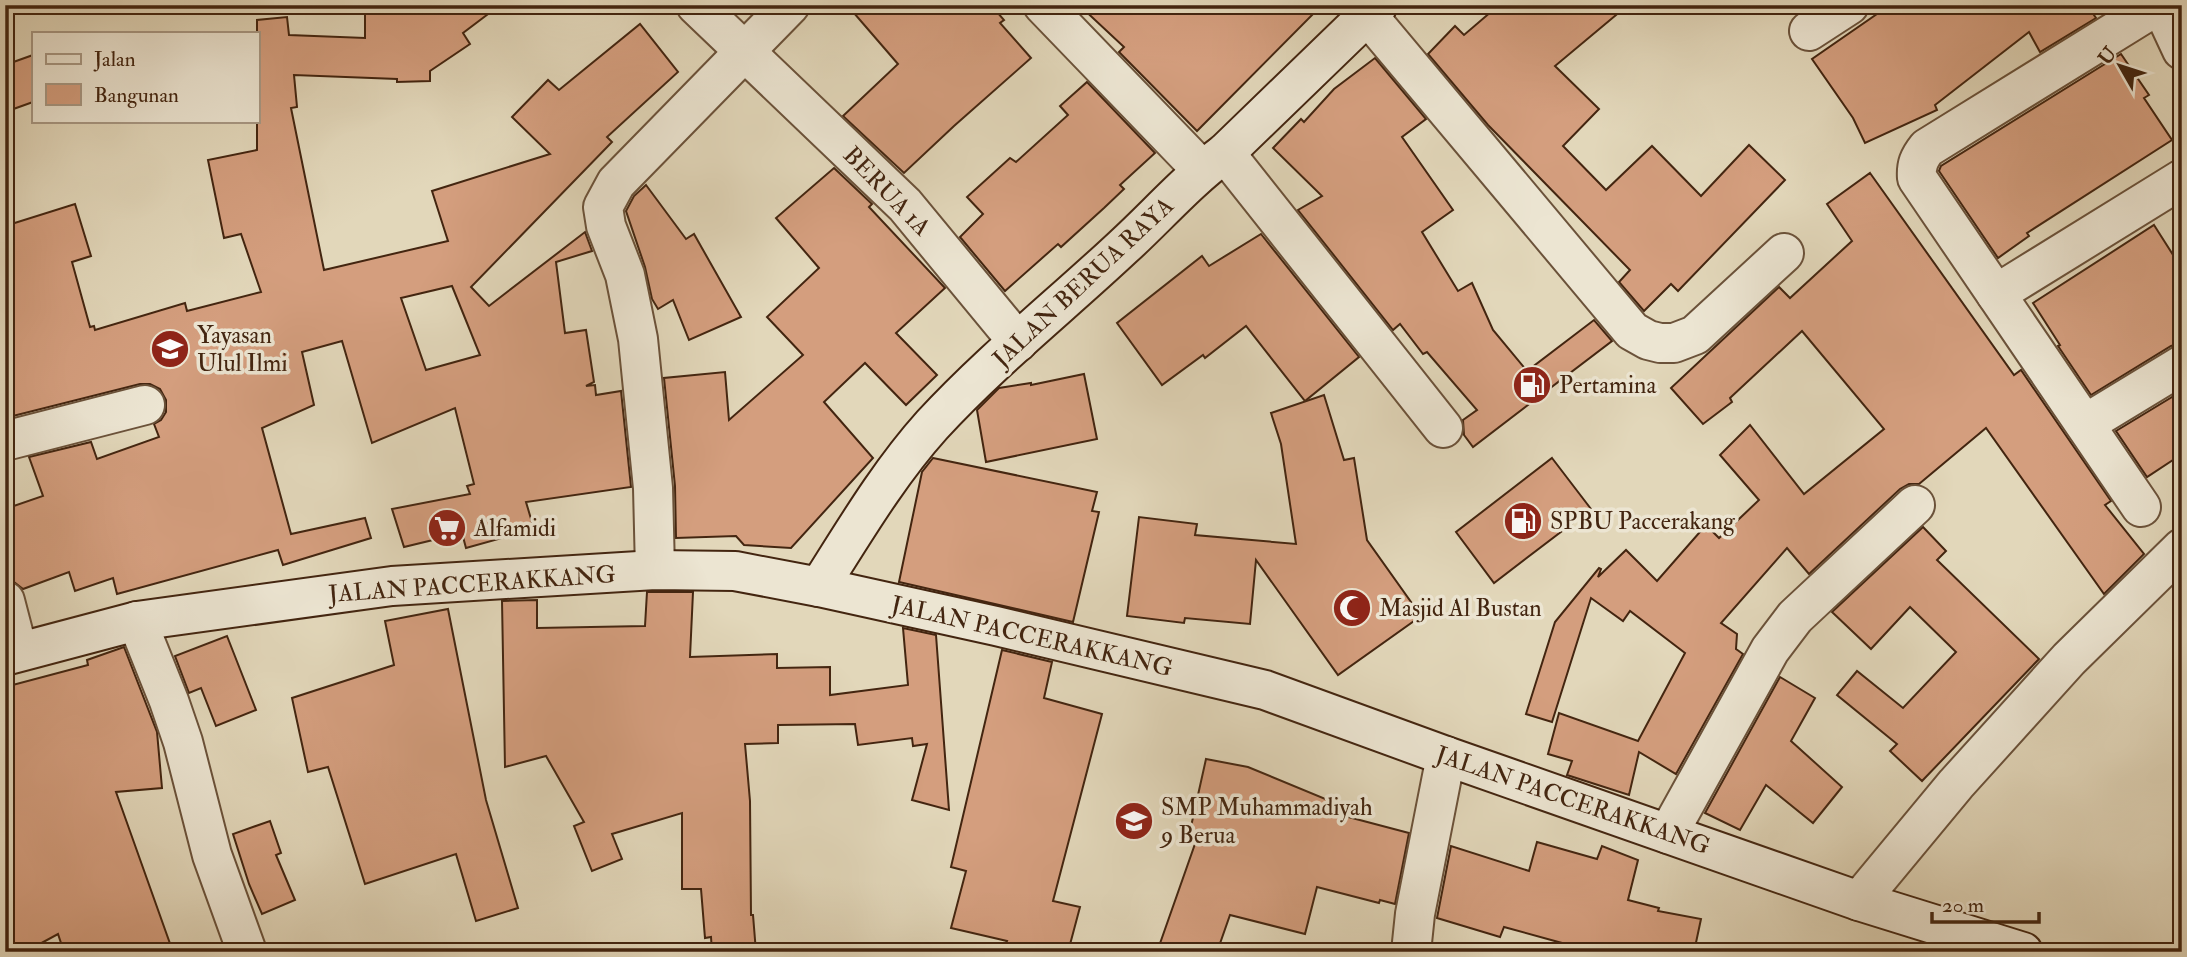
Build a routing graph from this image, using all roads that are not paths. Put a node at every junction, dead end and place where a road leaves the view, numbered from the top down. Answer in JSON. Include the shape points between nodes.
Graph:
{"nodes":[{"id":1,"x":696,"y":5,"type":"edge"},
{"id":2,"x":790,"y":5,"type":"edge"},
{"id":3,"x":1849,"y":5,"type":"edge"},
{"id":4,"x":2160,"y":5,"type":"edge"},
{"id":5,"x":1373,"y":11,"type":"edge"},
{"id":6,"x":1064,"y":12,"type":"edge"},
{"id":7,"x":1809,"y":31,"type":"dead end"},
{"id":8,"x":745,"y":50,"type":"junction"},
{"id":9,"x":2182,"y":50,"type":"edge"},
{"id":10,"x":1214,"y":162,"type":"junction"},
{"id":11,"x":2182,"y":179,"type":"edge"},
{"id":12,"x":1784,"y":253,"type":"dead end"},
{"id":13,"x":1996,"y":294,"type":"junction"},
{"id":14,"x":1018,"y":342,"type":"junction"},
{"id":15,"x":2182,"y":365,"type":"edge"},
{"id":16,"x":145,"y":405,"type":"dead end"},
{"id":17,"x":2085,"y":424,"type":"junction"},
{"id":18,"x":1443,"y":428,"type":"dead end"},
{"id":19,"x":5,"y":442,"type":"edge"},
{"id":20,"x":1915,"y":505,"type":"dead end"},
{"id":21,"x":2141,"y":507,"type":"dead end"},
{"id":22,"x":2182,"y":548,"type":"edge"},
{"id":23,"x":655,"y":570,"type":"junction"},
{"id":24,"x":820,"y":587,"type":"junction"},
{"id":25,"x":5,"y":601,"type":"edge"},
{"id":26,"x":137,"y":621,"type":"junction"},
{"id":27,"x":11,"y":654,"type":"edge"},
{"id":28,"x":1446,"y":756,"type":"junction"},
{"id":29,"x":1668,"y":834,"type":"junction"},
{"id":30,"x":1859,"y":901,"type":"junction"},
{"id":31,"x":2001,"y":948,"type":"edge"},
{"id":32,"x":247,"y":952,"type":"edge"},
{"id":33,"x":1411,"y":952,"type":"edge"}],
"edges":[{"from":1,"to":8,"type":"street","name":"BERUA 1A"},
{"from":2,"to":8,"type":"street"},
{"from":3,"to":7,"type":"street"},
{"from":4,"to":9,"type":"street"},
{"from":4,"to":13,"type":"street","via":[[1919,157],[1917,178]]},
{"from":5,"to":10,"type":"street","name":"JALAN BERUA RAYA"},
{"from":5,"to":12,"type":"street","via":[[1632,331],[1660,343],[1695,335]]},
{"from":6,"to":10,"type":"street"},
{"from":8,"to":14,"type":"street","name":"BERUA 1A","via":[[905,205]]},
{"from":8,"to":23,"type":"street","via":[[616,183],[603,206],[625,275],[638,340],[653,488]]},
{"from":10,"to":14,"type":"street","name":"JALAN BERUA RAYA"},
{"from":10,"to":18,"type":"street"},
{"from":11,"to":13,"type":"street"},
{"from":13,"to":17,"type":"street"},
{"from":14,"to":24,"type":"street","name":"JALAN BERUA RAYA","via":[[925,434],[872,504]]},
{"from":15,"to":17,"type":"street"},
{"from":16,"to":19,"type":"street"},
{"from":17,"to":21,"type":"street"},
{"from":20,"to":29,"type":"street","via":[[1795,617],[1770,650]]},
{"from":22,"to":30,"type":"street","via":[[2069,659]]},
{"from":23,"to":24,"type":"street","name":"JALAN PACCERAKKANG","via":[[735,572]]},
{"from":23,"to":26,"type":"street","name":"JALAN PACCERAKKANG","via":[[392,586]]},
{"from":24,"to":28,"type":"street","name":"JALAN PACCERAKKANG","via":[[1265,690]]},
{"from":25,"to":27,"type":"street"},
{"from":26,"to":27,"type":"street","name":"JALAN PACCERAKKANG"},
{"from":26,"to":32,"type":"street","via":[[183,742],[212,855]]},
{"from":28,"to":29,"type":"street","name":"JALAN PACCERAKKANG"},
{"from":28,"to":33,"type":"street"},
{"from":29,"to":30,"type":"street","name":"JALAN PACCERAKKANG"},
{"from":30,"to":31,"type":"street","name":"JALAN PACCERAKKANG"}]}
